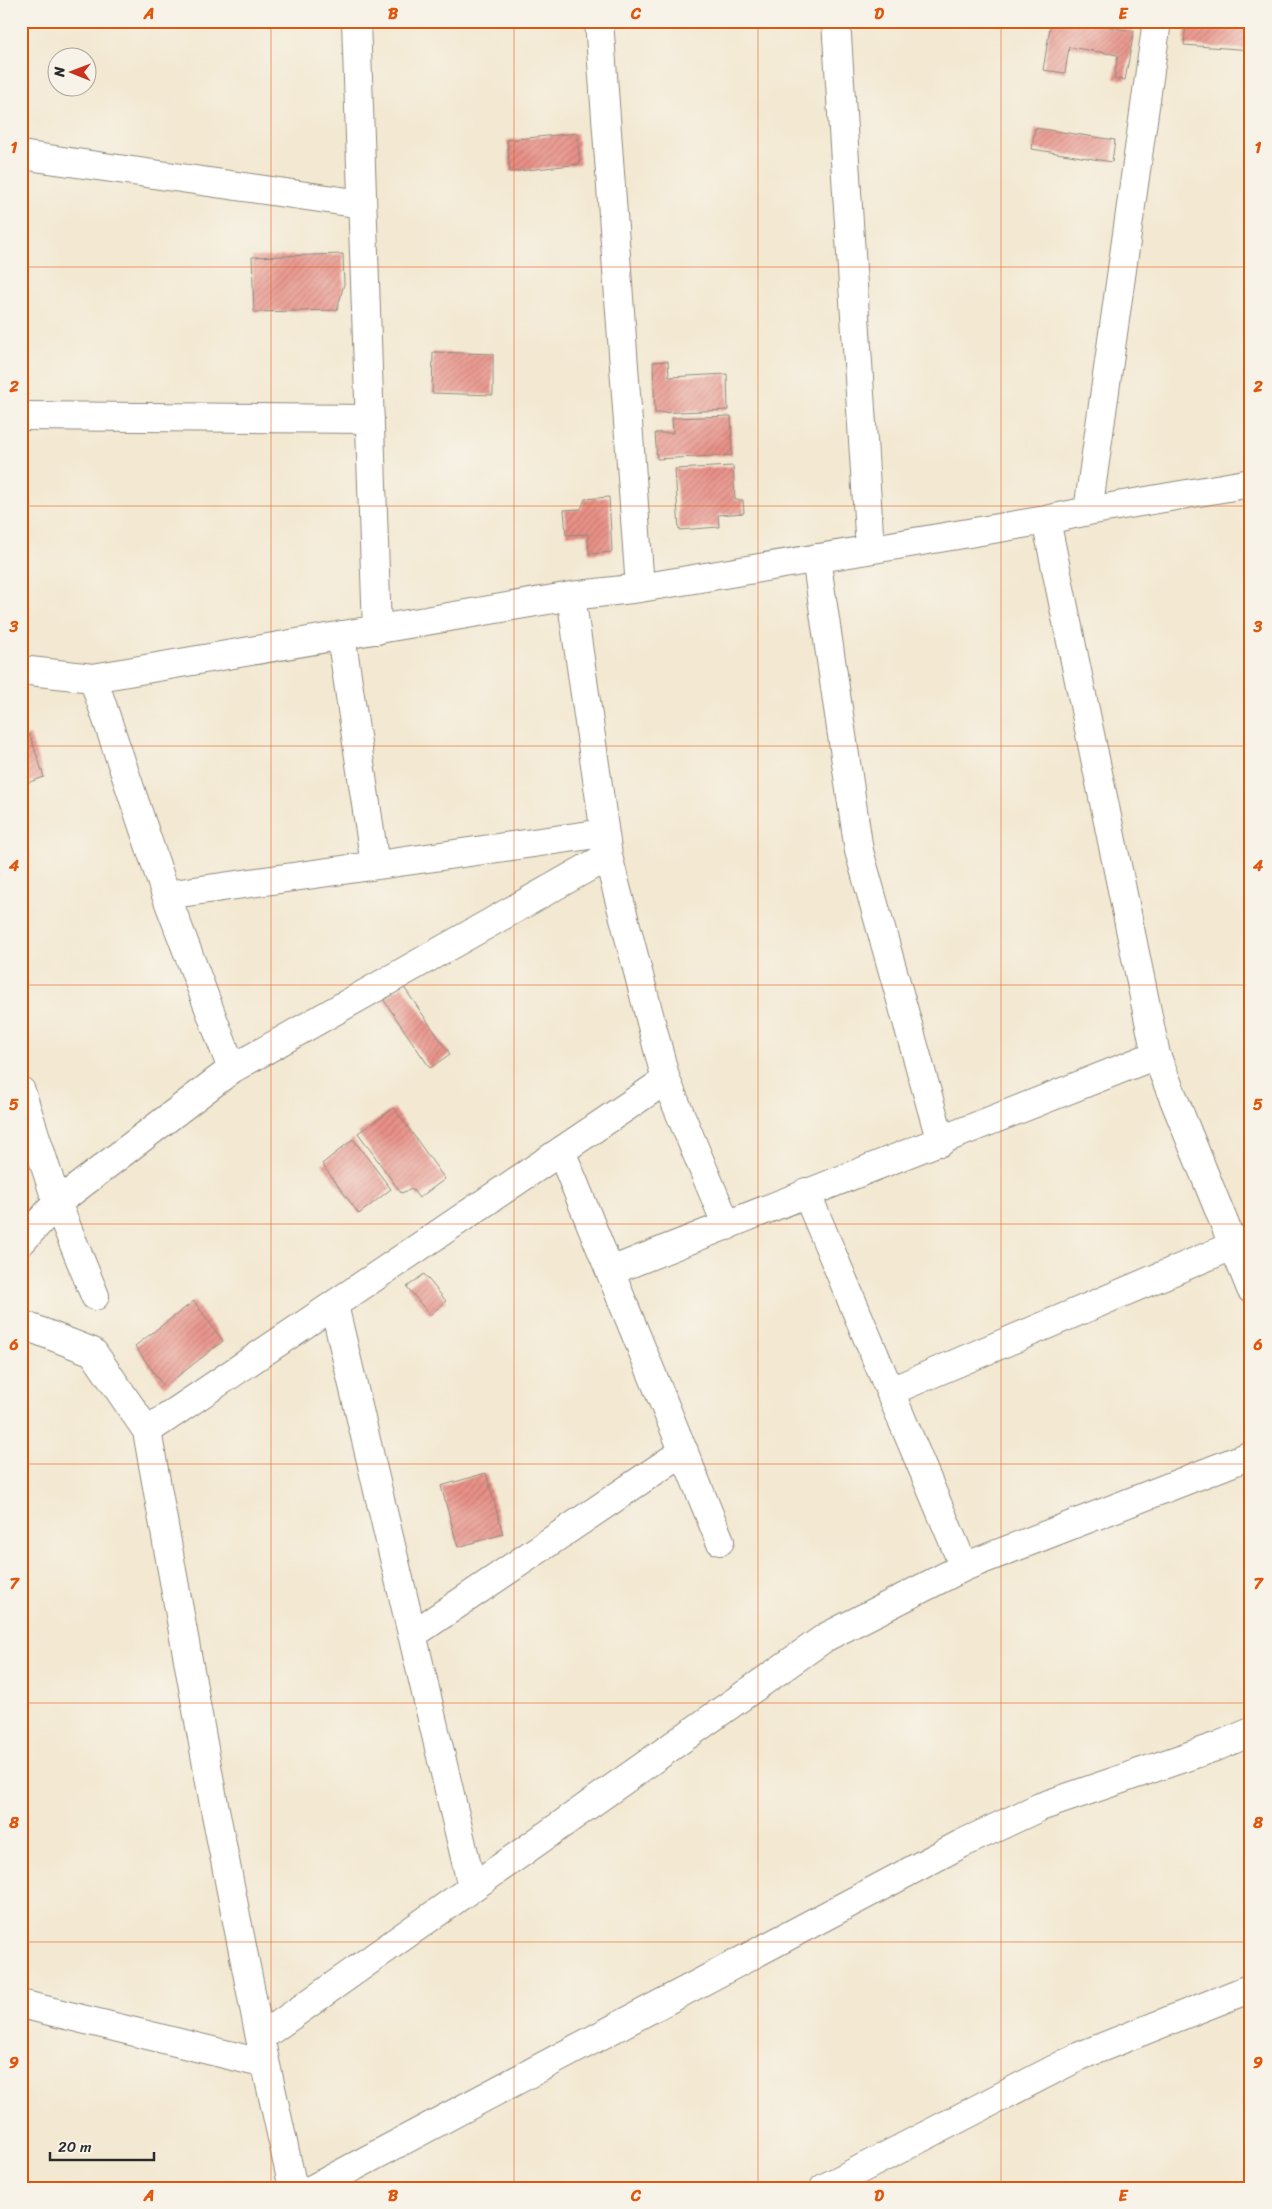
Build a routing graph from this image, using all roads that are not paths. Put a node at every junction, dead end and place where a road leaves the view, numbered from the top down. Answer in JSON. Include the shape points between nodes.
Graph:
{"nodes":[{"id":1,"x":356,"y":21,"type":"edge"},
{"id":2,"x":600,"y":21,"type":"edge"},
{"id":3,"x":836,"y":21,"type":"edge"},
{"id":4,"x":1157,"y":21,"type":"edge"},
{"id":5,"x":21,"y":155,"type":"edge"},
{"id":6,"x":362,"y":204,"type":"junction"},
{"id":7,"x":21,"y":416,"type":"edge"},
{"id":8,"x":370,"y":419,"type":"junction"},
{"id":9,"x":1251,"y":483,"type":"edge"},
{"id":10,"x":1088,"y":511,"type":"junction"},
{"id":11,"x":1046,"y":520,"type":"junction"},
{"id":12,"x":870,"y":549,"type":"junction"},
{"id":13,"x":816,"y":558,"type":"junction"},
{"id":14,"x":640,"y":588,"type":"junction"},
{"id":15,"x":570,"y":596,"type":"junction"},
{"id":16,"x":377,"y":630,"type":"junction"},
{"id":17,"x":341,"y":636,"type":"junction"},
{"id":18,"x":21,"y":670,"type":"edge"},
{"id":19,"x":92,"y":678,"type":"junction"},
{"id":20,"x":606,"y":845,"type":"junction"},
{"id":21,"x":376,"y":865,"type":"junction"},
{"id":22,"x":166,"y":895,"type":"junction"},
{"id":23,"x":1156,"y":1055,"type":"junction"},
{"id":24,"x":232,"y":1070,"type":"junction"},
{"id":25,"x":666,"y":1080,"type":"junction"},
{"id":26,"x":21,"y":1091,"type":"edge"},
{"id":27,"x":941,"y":1142,"type":"junction"},
{"id":28,"x":561,"y":1151,"type":"junction"},
{"id":29,"x":806,"y":1192,"type":"junction"},
{"id":30,"x":57,"y":1203,"type":"junction"},
{"id":31,"x":727,"y":1226,"type":"junction"},
{"id":32,"x":21,"y":1242,"type":"edge"},
{"id":33,"x":1241,"y":1242,"type":"edge"},
{"id":34,"x":611,"y":1271,"type":"junction"},
{"id":35,"x":1251,"y":1290,"type":"edge"},
{"id":36,"x":95,"y":1296,"type":"dead end"},
{"id":37,"x":334,"y":1305,"type":"junction"},
{"id":38,"x":21,"y":1324,"type":"edge"},
{"id":39,"x":891,"y":1391,"type":"junction"},
{"id":40,"x":148,"y":1431,"type":"junction"},
{"id":41,"x":684,"y":1452,"type":"junction"},
{"id":42,"x":1251,"y":1456,"type":"edge"},
{"id":43,"x":720,"y":1541,"type":"dead end"},
{"id":44,"x":964,"y":1567,"type":"junction"},
{"id":45,"x":412,"y":1635,"type":"junction"},
{"id":46,"x":1251,"y":1732,"type":"edge"},
{"id":47,"x":472,"y":1887,"type":"junction"},
{"id":48,"x":1251,"y":1988,"type":"edge"},
{"id":49,"x":21,"y":2004,"type":"edge"},
{"id":50,"x":262,"y":2051,"type":"junction"},
{"id":51,"x":293,"y":2188,"type":"edge"},
{"id":52,"x":314,"y":2188,"type":"edge"},
{"id":53,"x":824,"y":2188,"type":"edge"}],
"edges":[{"from":1,"to":6,"type":"street"},
{"from":2,"to":14,"type":"street"},
{"from":3,"to":12,"type":"street"},
{"from":4,"to":10,"type":"street"},
{"from":5,"to":6,"type":"street"},
{"from":6,"to":8,"type":"street"},
{"from":7,"to":8,"type":"street"},
{"from":8,"to":16,"type":"street"},
{"from":9,"to":10,"type":"street"},
{"from":10,"to":11,"type":"street"},
{"from":11,"to":12,"type":"street"},
{"from":11,"to":23,"type":"street"},
{"from":12,"to":13,"type":"street"},
{"from":13,"to":14,"type":"street"},
{"from":13,"to":27,"type":"street","via":[[858,850]]},
{"from":14,"to":15,"type":"street"},
{"from":15,"to":16,"type":"street"},
{"from":15,"to":20,"type":"street"},
{"from":16,"to":17,"type":"street"},
{"from":17,"to":19,"type":"street"},
{"from":17,"to":21,"type":"street"},
{"from":18,"to":19,"type":"street"},
{"from":19,"to":22,"type":"street"},
{"from":20,"to":21,"type":"street"},
{"from":20,"to":24,"type":"street"},
{"from":20,"to":25,"type":"street"},
{"from":21,"to":22,"type":"street"},
{"from":22,"to":24,"type":"street"},
{"from":23,"to":27,"type":"street"},
{"from":23,"to":33,"type":"street"},
{"from":24,"to":30,"type":"street"},
{"from":25,"to":28,"type":"street"},
{"from":25,"to":31,"type":"street"},
{"from":26,"to":30,"type":"street"},
{"from":27,"to":29,"type":"street"},
{"from":28,"to":34,"type":"street"},
{"from":28,"to":37,"type":"street"},
{"from":29,"to":31,"type":"street"},
{"from":29,"to":39,"type":"street"},
{"from":30,"to":32,"type":"street"},
{"from":30,"to":36,"type":"street"},
{"from":31,"to":34,"type":"street"},
{"from":33,"to":35,"type":"street"},
{"from":33,"to":39,"type":"street"},
{"from":34,"to":41,"type":"street"},
{"from":37,"to":40,"type":"street"},
{"from":37,"to":45,"type":"street"},
{"from":38,"to":40,"type":"street","via":[[93,1352]]},
{"from":39,"to":44,"type":"street"},
{"from":40,"to":50,"type":"street","via":[[213,1799]]},
{"from":41,"to":43,"type":"street"},
{"from":41,"to":45,"type":"street"},
{"from":42,"to":44,"type":"street"},
{"from":44,"to":47,"type":"street","via":[[826,1637]]},
{"from":45,"to":47,"type":"street"},
{"from":46,"to":52,"type":"street","via":[[1066,1798],[961,1844]]},
{"from":47,"to":50,"type":"street"},
{"from":48,"to":53,"type":"street","via":[[1080,2056]]},
{"from":49,"to":50,"type":"street"},
{"from":50,"to":51,"type":"street"}]}
